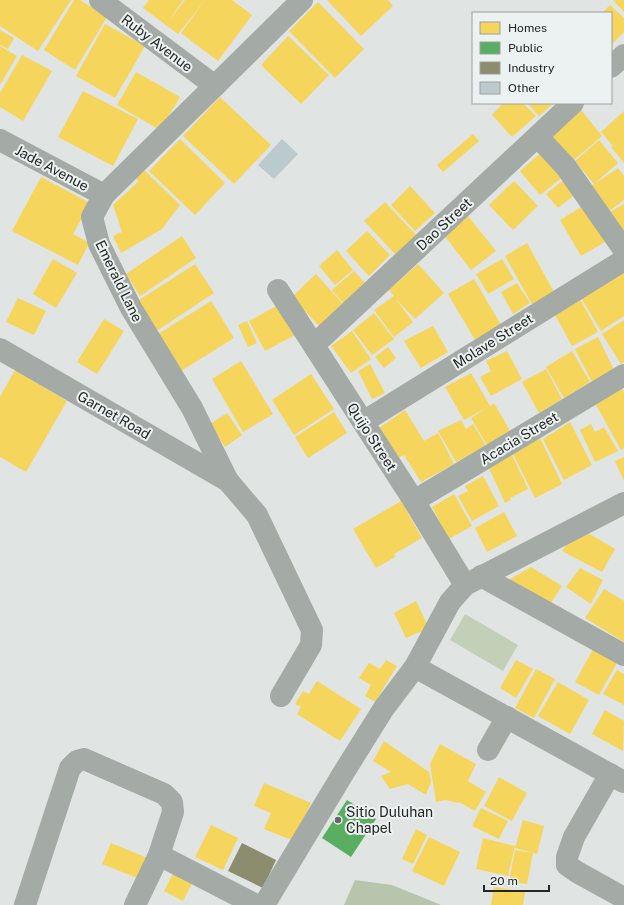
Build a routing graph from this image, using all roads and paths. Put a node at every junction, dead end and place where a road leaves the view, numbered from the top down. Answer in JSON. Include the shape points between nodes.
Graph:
{"nodes":[{"id":1,"x":100,"y":0,"type":"edge"},
{"id":2,"x":302,"y":0,"type":"edge"},
{"id":3,"x":624,"y":55,"type":"edge"},
{"id":4,"x":612,"y":66,"type":"edge"},
{"id":5,"x":215,"y":86,"type":"junction"},
{"id":6,"x":572,"y":104,"type":"edge"},
{"id":7,"x":538,"y":137,"type":"junction"},
{"id":8,"x":0,"y":140,"type":"edge"},
{"id":9,"x":104,"y":196,"type":"junction"},
{"id":10,"x":624,"y":250,"type":"edge"},
{"id":11,"x":624,"y":260,"type":"edge"},
{"id":12,"x":278,"y":290,"type":"dead end"},
{"id":13,"x":314,"y":345,"type":"junction"},
{"id":14,"x":0,"y":349,"type":"edge"},
{"id":15,"x":624,"y":375,"type":"edge"},
{"id":16,"x":363,"y":422,"type":"junction"},
{"id":17,"x":228,"y":481,"type":"junction"},
{"id":18,"x":414,"y":501,"type":"junction"},
{"id":19,"x":624,"y":503,"type":"edge"},
{"id":20,"x":473,"y":580,"type":"junction"},
{"id":21,"x":624,"y":655,"type":"edge"},
{"id":22,"x":415,"y":667,"type":"junction"},
{"id":23,"x":281,"y":696,"type":"dead end"},
{"id":24,"x":507,"y":717,"type":"junction"},
{"id":25,"x":488,"y":750,"type":"dead end"},
{"id":26,"x":617,"y":778,"type":"edge"},
{"id":27,"x":159,"y":855,"type":"junction"},
{"id":28,"x":600,"y":895,"type":"edge"},
{"id":29,"x":624,"y":898,"type":"edge"},
{"id":30,"x":25,"y":905,"type":"edge"},
{"id":31,"x":135,"y":905,"type":"edge"},
{"id":32,"x":256,"y":905,"type":"edge"},
{"id":33,"x":264,"y":905,"type":"edge"}],
"edges":[{"from":1,"to":5,"type":"street","name":"Ruby Avenue"},
{"from":2,"to":5,"type":"street","name":"Emerald Lane"},
{"from":3,"to":4,"type":"street"},
{"from":5,"to":9,"type":"street","name":"Emerald Lane"},
{"from":6,"to":7,"type":"street","name":"Dao Street"},
{"from":7,"to":10,"type":"street","via":[[566,167]]},
{"from":7,"to":13,"type":"street","name":"Dao Street"},
{"from":8,"to":9,"type":"street","name":"Jade Avenue"},
{"from":9,"to":17,"type":"street","name":"Emerald Lane","via":[[92,217],[99,244],[131,308],[192,408]]},
{"from":11,"to":16,"type":"street","name":"Molave Street"},
{"from":12,"to":13,"type":"street","name":"Quijo Street"},
{"from":13,"to":16,"type":"street","name":"Quijo Street"},
{"from":14,"to":17,"type":"street","name":"Garnet Road"},
{"from":15,"to":18,"type":"street","name":"Acacia Street"},
{"from":16,"to":18,"type":"street","name":"Quijo Street"},
{"from":17,"to":23,"type":"street","via":[[258,515],[312,630],[311,645]]},
{"from":18,"to":20,"type":"street","name":"Quijo Street"},
{"from":19,"to":20,"type":"street"},
{"from":20,"to":21,"type":"street"},
{"from":20,"to":22,"type":"street","via":[[450,602]]},
{"from":22,"to":24,"type":"street"},
{"from":22,"to":33,"type":"street","via":[[384,708]]},
{"from":24,"to":25,"type":"street"},
{"from":24,"to":26,"type":"street"},
{"from":26,"to":28,"type":"street","via":[[574,837],[567,857],[567,865]]},
{"from":27,"to":30,"type":"street","via":[[172,812],[172,802],[164,794],[84,759],[77,761],[70,768]]},
{"from":27,"to":31,"type":"street"},
{"from":27,"to":32,"type":"street"},
{"from":28,"to":29,"type":"street"}]}
